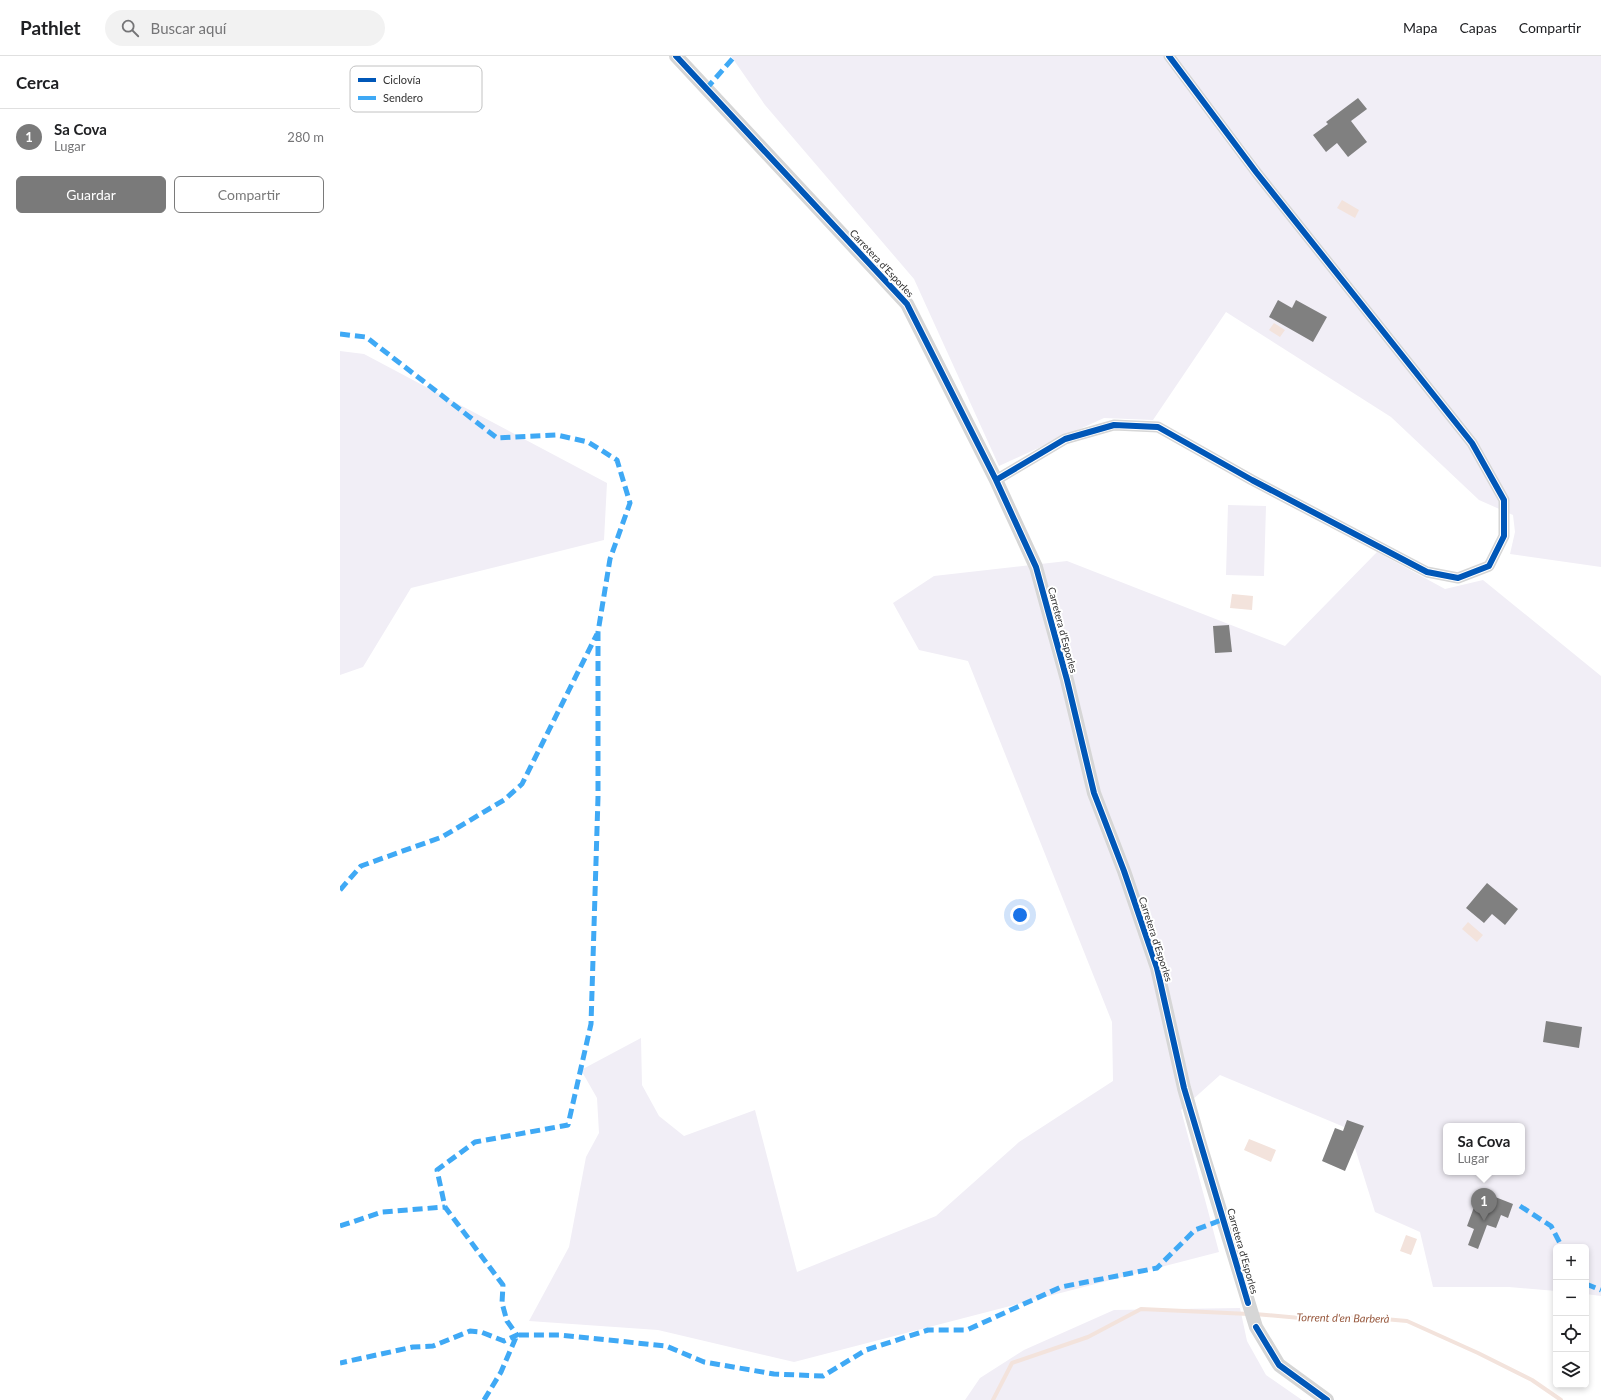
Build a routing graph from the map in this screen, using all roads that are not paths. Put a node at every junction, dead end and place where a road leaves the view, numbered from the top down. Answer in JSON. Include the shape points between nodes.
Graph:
{"nodes":[{"id":1,"x":676,"y":56,"type":"edge"},
{"id":2,"x":1169,"y":56,"type":"edge"},
{"id":3,"x":996,"y":480,"type":"junction"},
{"id":4,"x":1327,"y":1400,"type":"edge"}],
"edges":[{"from":1,"to":3,"type":"street","name":"Carretera d'Esporles","via":[[907,304]]},
{"from":2,"to":3,"type":"street","via":[[1256,172],[1472,443],[1504,500],[1504,536],[1489,566],[1458,578],[1427,572],[1252,480],[1158,427],[1114,425],[1065,439]]},
{"from":3,"to":4,"type":"street","name":"Carretera d'Esporles","via":[[1036,567],[1094,793],[1124,871],[1156,968],[1184,1088],[1256,1327],[1279,1365]]}]}
